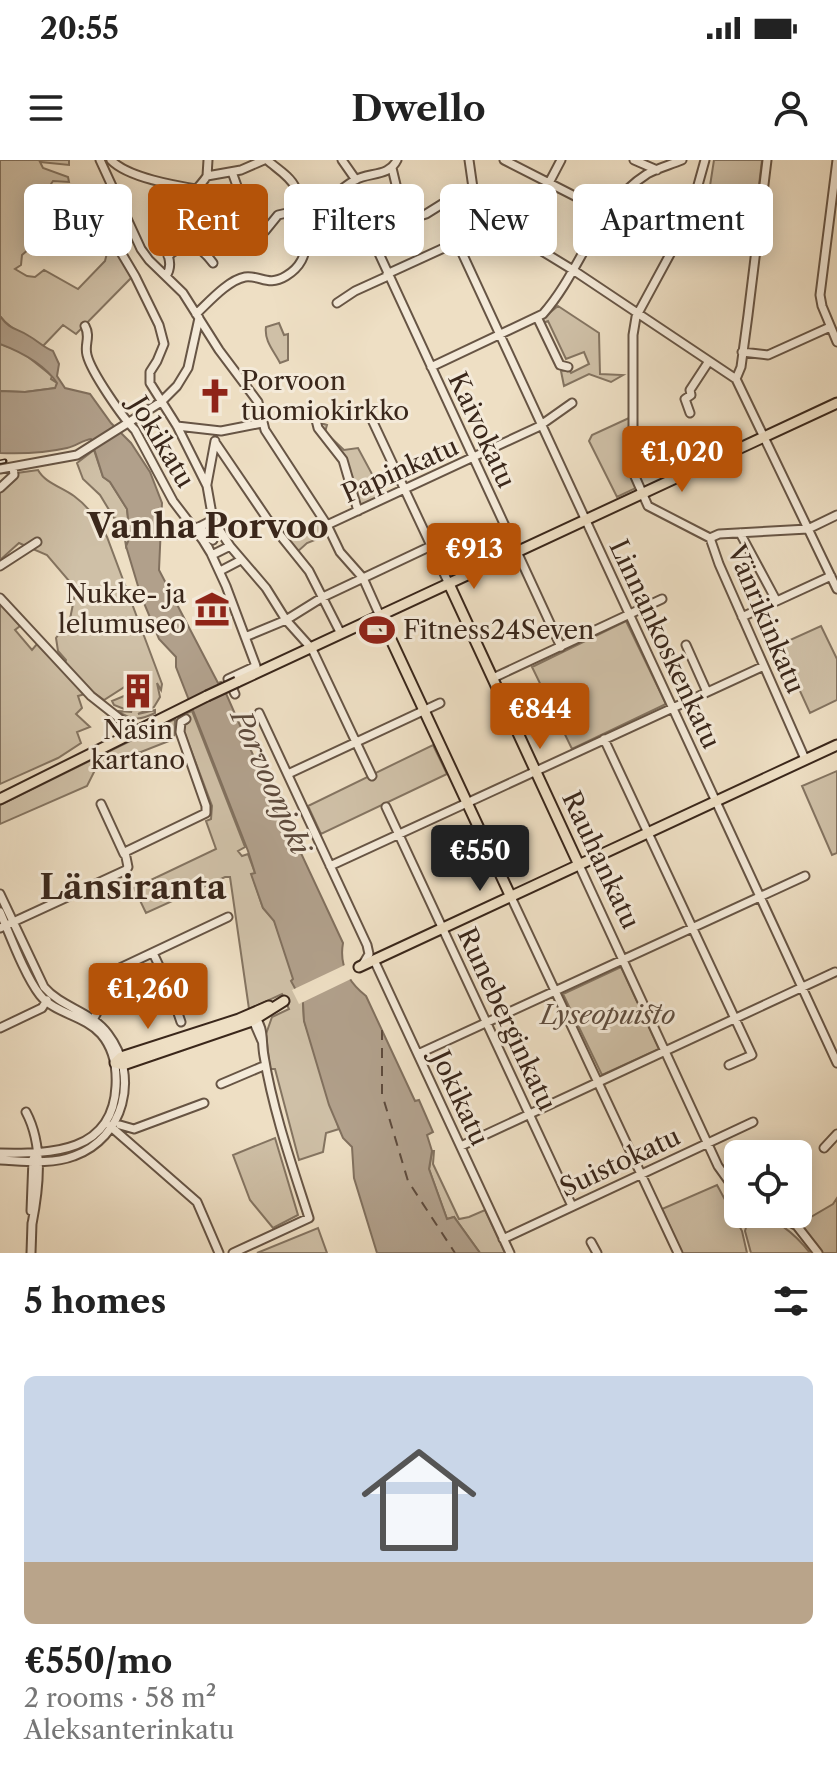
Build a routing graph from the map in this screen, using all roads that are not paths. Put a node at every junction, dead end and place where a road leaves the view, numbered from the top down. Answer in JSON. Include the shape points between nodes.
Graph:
{"nodes":[{"id":1,"x":208,"y":160,"type":"edge"},
{"id":2,"x":266,"y":160,"type":"edge"},
{"id":3,"x":342,"y":160,"type":"edge"},
{"id":4,"x":397,"y":160,"type":"edge"},
{"id":5,"x":469,"y":160,"type":"edge"},
{"id":6,"x":504,"y":160,"type":"edge"},
{"id":7,"x":561,"y":160,"type":"edge"},
{"id":8,"x":634,"y":160,"type":"edge"},
{"id":9,"x":682,"y":160,"type":"edge"},
{"id":10,"x":705,"y":160,"type":"edge"},
{"id":11,"x":767,"y":160,"type":"edge"},
{"id":12,"x":837,"y":160,"type":"edge"},
{"id":13,"x":104,"y":161,"type":"edge"},
{"id":14,"x":392,"y":168,"type":"junction"},
{"id":15,"x":657,"y":170,"type":"junction"},
{"id":16,"x":232,"y":172,"type":"junction"},
{"id":17,"x":207,"y":176,"type":"junction"},
{"id":18,"x":356,"y":180,"type":"junction"},
{"id":19,"x":549,"y":182,"type":"junction"},
{"id":20,"x":113,"y":184,"type":"edge"},
{"id":21,"x":175,"y":184,"type":"edge"},
{"id":22,"x":201,"y":184,"type":"edge"},
{"id":23,"x":236,"y":184,"type":"edge"},
{"id":24,"x":293,"y":184,"type":"edge"},
{"id":25,"x":351,"y":184,"type":"edge"},
{"id":26,"x":396,"y":184,"type":"edge"},
{"id":27,"x":474,"y":184,"type":"edge"},
{"id":28,"x":635,"y":184,"type":"edge"},
{"id":29,"x":573,"y":195,"type":"edge"},
{"id":30,"x":284,"y":214,"type":"edge"},
{"id":31,"x":268,"y":226,"type":"edge"},
{"id":32,"x":132,"y":230,"type":"edge"},
{"id":33,"x":440,"y":250,"type":"edge"},
{"id":34,"x":123,"y":256,"type":"edge"},
{"id":35,"x":168,"y":256,"type":"edge"},
{"id":36,"x":208,"y":256,"type":"edge"},
{"id":37,"x":304,"y":256,"type":"edge"},
{"id":38,"x":380,"y":256,"type":"edge"},
{"id":39,"x":463,"y":256,"type":"edge"},
{"id":40,"x":550,"y":256,"type":"edge"},
{"id":41,"x":581,"y":256,"type":"edge"},
{"id":42,"x":213,"y":263,"type":"dead end"},
{"id":43,"x":573,"y":270,"type":"junction"},
{"id":44,"x":387,"y":275,"type":"junction"},
{"id":45,"x":166,"y":276,"type":"junction"},
{"id":46,"x":337,"y":303,"type":"dead end"},
{"id":47,"x":638,"y":313,"type":"junction"},
{"id":48,"x":198,"y":316,"type":"junction"},
{"id":49,"x":537,"y":317,"type":"junction"},
{"id":50,"x":85,"y":326,"type":"dead end"},
{"id":51,"x":830,"y":327,"type":"junction"},
{"id":52,"x":499,"y":335,"type":"junction"},
{"id":53,"x":837,"y":342,"type":"edge"},
{"id":54,"x":742,"y":352,"type":"junction"},
{"id":55,"x":709,"y":361,"type":"junction"},
{"id":56,"x":431,"y":367,"type":"junction"},
{"id":57,"x":568,"y":367,"type":"dead end"},
{"id":58,"x":736,"y":379,"type":"junction"},
{"id":59,"x":161,"y":402,"type":"junction"},
{"id":60,"x":572,"y":403,"type":"dead end"},
{"id":61,"x":837,"y":403,"type":"edge"},
{"id":62,"x":690,"y":413,"type":"dead end"},
{"id":63,"x":316,"y":420,"type":"dead end"},
{"id":64,"x":126,"y":422,"type":"junction"},
{"id":65,"x":373,"y":422,"type":"dead end"},
{"id":66,"x":262,"y":423,"type":"junction"},
{"id":67,"x":177,"y":426,"type":"junction"},
{"id":68,"x":542,"y":426,"type":"junction"},
{"id":69,"x":217,"y":431,"type":"junction"},
{"id":70,"x":766,"y":438,"type":"junction"},
{"id":71,"x":215,"y":442,"type":"junction"},
{"id":72,"x":474,"y":458,"type":"junction"},
{"id":73,"x":13,"y":467,"type":"junction"},
{"id":74,"x":0,"y":469,"type":"edge"},
{"id":75,"x":207,"y":486,"type":"junction"},
{"id":76,"x":0,"y":488,"type":"edge"},
{"id":77,"x":405,"y":491,"type":"junction"},
{"id":78,"x":643,"y":495,"type":"junction"},
{"id":79,"x":358,"y":511,"type":"junction"},
{"id":80,"x":837,"y":515,"type":"edge"},
{"id":81,"x":213,"y":520,"type":"junction"},
{"id":82,"x":586,"y":521,"type":"junction"},
{"id":83,"x":327,"y":525,"type":"junction"},
{"id":84,"x":196,"y":529,"type":"junction"},
{"id":85,"x":808,"y":529,"type":"junction"},
{"id":86,"x":740,"y":533,"type":"junction"},
{"id":87,"x":710,"y":538,"type":"junction"},
{"id":88,"x":224,"y":539,"type":"junction"},
{"id":89,"x":37,"y":542,"type":"dead end"},
{"id":90,"x":230,"y":546,"type":"junction"},
{"id":91,"x":431,"y":546,"type":"junction"},
{"id":92,"x":210,"y":551,"type":"junction"},
{"id":93,"x":517,"y":553,"type":"junction"},
{"id":94,"x":241,"y":560,"type":"junction"},
{"id":95,"x":0,"y":566,"type":"edge"},
{"id":96,"x":220,"y":571,"type":"junction"},
{"id":97,"x":831,"y":576,"type":"junction"},
{"id":98,"x":363,"y":578,"type":"junction"},
{"id":99,"x":449,"y":584,"type":"junction"},
{"id":100,"x":837,"y":589,"type":"edge"},
{"id":101,"x":323,"y":597,"type":"junction"},
{"id":102,"x":0,"y":598,"type":"edge"},
{"id":103,"x":662,"y":599,"type":"dead end"},
{"id":104,"x":776,"y":600,"type":"junction"},
{"id":105,"x":630,"y":615,"type":"junction"},
{"id":106,"x":380,"y":616,"type":"junction"},
{"id":107,"x":742,"y":617,"type":"junction"},
{"id":108,"x":286,"y":620,"type":"junction"},
{"id":109,"x":339,"y":630,"type":"dead end"},
{"id":110,"x":245,"y":637,"type":"junction"},
{"id":111,"x":686,"y":645,"type":"dead end"},
{"id":112,"x":561,"y":647,"type":"junction"},
{"id":113,"x":312,"y":649,"type":"junction"},
{"id":114,"x":764,"y":666,"type":"junction"},
{"id":115,"x":493,"y":678,"type":"junction"},
{"id":116,"x":707,"y":692,"type":"junction"},
{"id":117,"x":235,"y":694,"type":"dead end"},
{"id":118,"x":440,"y":703,"type":"dead end"},
{"id":119,"x":672,"y":707,"type":"junction"},
{"id":120,"x":425,"y":710,"type":"junction"},
{"id":121,"x":259,"y":713,"type":"dead end"},
{"id":122,"x":186,"y":719,"type":"dead end"},
{"id":123,"x":134,"y":730,"type":"junction"},
{"id":124,"x":604,"y":739,"type":"junction"},
{"id":125,"x":357,"y":742,"type":"junction"},
{"id":126,"x":837,"y":745,"type":"edge"},
{"id":127,"x":805,"y":759,"type":"junction"},
{"id":128,"x":536,"y":771,"type":"junction"},
{"id":129,"x":288,"y":774,"type":"junction"},
{"id":130,"x":372,"y":776,"type":"dead end"},
{"id":131,"x":0,"y":792,"type":"edge"},
{"id":132,"x":0,"y":799,"type":"edge"},
{"id":133,"x":716,"y":801,"type":"junction"},
{"id":134,"x":468,"y":802,"type":"junction"},
{"id":135,"x":101,"y":804,"type":"dead end"},
{"id":136,"x":386,"y":807,"type":"dead end"},
{"id":137,"x":648,"y":833,"type":"junction"},
{"id":138,"x":399,"y":834,"type":"junction"},
{"id":139,"x":124,"y":854,"type":"junction"},
{"id":140,"x":579,"y":865,"type":"junction"},
{"id":141,"x":330,"y":866,"type":"junction"},
{"id":142,"x":805,"y":876,"type":"dead end"},
{"id":143,"x":0,"y":894,"type":"edge"},
{"id":144,"x":759,"y":896,"type":"junction"},
{"id":145,"x":511,"y":897,"type":"junction"},
{"id":146,"x":0,"y":912,"type":"edge"},
{"id":147,"x":228,"y":917,"type":"dead end"},
{"id":148,"x":6,"y":925,"type":"edge"},
{"id":149,"x":691,"y":927,"type":"junction"},
{"id":150,"x":442,"y":929,"type":"junction"},
{"id":151,"x":153,"y":953,"type":"junction"},
{"id":152,"x":623,"y":959,"type":"junction"},
{"id":153,"x":374,"y":960,"type":"junction"},
{"id":154,"x":361,"y":966,"type":"joint"},
{"id":155,"x":835,"y":972,"type":"edge"},
{"id":156,"x":802,"y":987,"type":"junction"},
{"id":157,"x":555,"y":991,"type":"junction"},
{"id":158,"x":49,"y":998,"type":"junction"},
{"id":159,"x":253,"y":1018,"type":"joint"},
{"id":160,"x":735,"y":1018,"type":"junction"},
{"id":161,"x":92,"y":1022,"type":"junction"},
{"id":162,"x":181,"y":1022,"type":"dead end"},
{"id":163,"x":486,"y":1022,"type":"junction"},
{"id":164,"x":0,"y":1028,"type":"edge"},
{"id":165,"x":665,"y":1051,"type":"junction"},
{"id":166,"x":418,"y":1054,"type":"junction"},
{"id":167,"x":119,"y":1062,"type":"junction"},
{"id":168,"x":837,"y":1063,"type":"edge"},
{"id":169,"x":729,"y":1065,"type":"dead end"},
{"id":170,"x":261,"y":1067,"type":"dead end"},
{"id":171,"x":598,"y":1082,"type":"junction"},
{"id":172,"x":221,"y":1084,"type":"dead end"},
{"id":173,"x":204,"y":1103,"type":"dead end"},
{"id":174,"x":26,"y":1112,"type":"dead end"},
{"id":175,"x":529,"y":1114,"type":"junction"},
{"id":176,"x":753,"y":1122,"type":"dead end"},
{"id":177,"x":112,"y":1124,"type":"junction"},
{"id":178,"x":837,"y":1134,"type":"edge"},
{"id":179,"x":708,"y":1143,"type":"junction"},
{"id":180,"x":461,"y":1146,"type":"junction"},
{"id":181,"x":824,"y":1148,"type":"dead end"},
{"id":182,"x":0,"y":1153,"type":"edge"},
{"id":183,"x":35,"y":1158,"type":"junction"},
{"id":184,"x":0,"y":1160,"type":"edge"},
{"id":185,"x":640,"y":1174,"type":"junction"},
{"id":186,"x":724,"y":1177,"type":"edge"},
{"id":187,"x":572,"y":1206,"type":"junction"},
{"id":188,"x":799,"y":1228,"type":"edge"},
{"id":189,"x":503,"y":1239,"type":"junction"},
{"id":190,"x":591,"y":1242,"type":"dead end"},
{"id":191,"x":31,"y":1253,"type":"edge"},
{"id":192,"x":219,"y":1253,"type":"edge"},
{"id":193,"x":233,"y":1253,"type":"edge"},
{"id":194,"x":510,"y":1253,"type":"edge"},
{"id":195,"x":597,"y":1253,"type":"edge"},
{"id":196,"x":678,"y":1253,"type":"edge"},
{"id":197,"x":818,"y":1253,"type":"edge"}],
"edges":[{"from":1,"to":17,"type":"street"},
{"from":2,"to":16,"type":"street"},
{"from":2,"to":24,"type":"street"},
{"from":3,"to":18,"type":"street"},
{"from":4,"to":14,"type":"street"},
{"from":5,"to":27,"type":"street"},
{"from":6,"to":19,"type":"street"},
{"from":7,"to":19,"type":"street"},
{"from":8,"to":15,"type":"street"},
{"from":9,"to":15,"type":"street"},
{"from":10,"to":47,"type":"street","via":[[688,221]]},
{"from":11,"to":54,"type":"street"},
{"from":12,"to":51,"type":"street","via":[[820,295]]},
{"from":13,"to":20,"type":"street"},
{"from":13,"to":21,"type":"street"},
{"from":14,"to":18,"type":"street"},
{"from":14,"to":26,"type":"street"},
{"from":15,"to":28,"type":"street"},
{"from":16,"to":17,"type":"street"},
{"from":16,"to":23,"type":"street"},
{"from":17,"to":22,"type":"street"},
{"from":18,"to":25,"type":"street"},
{"from":19,"to":29,"type":"street"},
{"from":30,"to":31,"type":"street"},
{"from":32,"to":45,"type":"street","via":[[149,260]]},
{"from":33,"to":44,"type":"street"},
{"from":34,"to":59,"type":"street","via":[[164,344],[149,378]]},
{"from":35,"to":45,"type":"street"},
{"from":36,"to":42,"type":"street"},
{"from":37,"to":48,"type":"street","via":[[301,265],[284,278],[243,278],[233,283]]},
{"from":38,"to":44,"type":"street","name":"Kaivokatu"},
{"from":39,"to":52,"type":"street","name":"Linnankoskenkatu"},
{"from":40,"to":43,"type":"street"},
{"from":41,"to":43,"type":"street"},
{"from":43,"to":47,"type":"street"},
{"from":43,"to":49,"type":"street","via":[[556,299]]},
{"from":44,"to":46,"type":"street"},
{"from":44,"to":56,"type":"street","name":"Kaivokatu"},
{"from":45,"to":48,"type":"street"},
{"from":47,"to":55,"type":"street"},
{"from":47,"to":78,"type":"street","via":[[633,335],[633,472]]},
{"from":48,"to":59,"type":"street","via":[[188,368]]},
{"from":48,"to":66,"type":"street","via":[[258,402]]},
{"from":49,"to":52,"type":"street"},
{"from":49,"to":57,"type":"street","via":[[560,365]]},
{"from":50,"to":64,"type":"street","name":"Jokikatu","via":[[90,333],[86,353]]},
{"from":51,"to":53,"type":"street"},
{"from":51,"to":54,"type":"street","via":[[768,355]]},
{"from":52,"to":56,"type":"street"},
{"from":52,"to":68,"type":"street","name":"Linnankoskenkatu"},
{"from":54,"to":58,"type":"street"},
{"from":55,"to":58,"type":"street"},
{"from":55,"to":62,"type":"street","via":[[685,399]]},
{"from":56,"to":72,"type":"street","name":"Kaivokatu"},
{"from":58,"to":70,"type":"street"},
{"from":59,"to":64,"type":"street"},
{"from":59,"to":67,"type":"street"},
{"from":60,"to":68,"type":"street","name":"Papinkatu"},
{"from":61,"to":70,"type":"main road"},
{"from":63,"to":79,"type":"street","via":[[337,450]]},
{"from":64,"to":73,"type":"street","via":[[72,457]]},
{"from":64,"to":84,"type":"street","name":"Jokikatu"},
{"from":65,"to":77,"type":"street","name":"Rauhankatu"},
{"from":66,"to":69,"type":"street"},
{"from":66,"to":83,"type":"street"},
{"from":67,"to":69,"type":"street"},
{"from":67,"to":75,"type":"street"},
{"from":68,"to":72,"type":"street","name":"Papinkatu"},
{"from":68,"to":82,"type":"street","name":"Linnankoskenkatu"},
{"from":69,"to":71,"type":"street"},
{"from":70,"to":78,"type":"main road"},
{"from":70,"to":85,"type":"street"},
{"from":71,"to":75,"type":"street"},
{"from":71,"to":101,"type":"street"},
{"from":72,"to":77,"type":"street","name":"Papinkatu"},
{"from":72,"to":93,"type":"street","name":"Kaivokatu"},
{"from":73,"to":74,"type":"street"},
{"from":73,"to":76,"type":"street","via":[[14,475]]},
{"from":75,"to":81,"type":"street"},
{"from":77,"to":79,"type":"street","name":"Papinkatu"},
{"from":77,"to":91,"type":"street","name":"Rauhankatu"},
{"from":78,"to":82,"type":"main road"},
{"from":78,"to":87,"type":"street","via":[[648,506]]},
{"from":79,"to":83,"type":"street","name":"Papinkatu"},
{"from":80,"to":85,"type":"street"},
{"from":81,"to":84,"type":"street","via":[[199,527],[213,540]]},
{"from":81,"to":88,"type":"street"},
{"from":82,"to":93,"type":"main road"},
{"from":82,"to":105,"type":"street","name":"Linnankoskenkatu"},
{"from":83,"to":98,"type":"street","via":[[340,552]]},
{"from":84,"to":92,"type":"street","name":"Jokikatu"},
{"from":85,"to":86,"type":"street"},
{"from":85,"to":97,"type":"street"},
{"from":86,"to":87,"type":"street"},
{"from":86,"to":104,"type":"street"},
{"from":87,"to":107,"type":"street","name":"Vänrikinkatu"},
{"from":88,"to":90,"type":"street"},
{"from":88,"to":92,"type":"street"},
{"from":89,"to":95,"type":"street"},
{"from":90,"to":92,"type":"street"},
{"from":90,"to":94,"type":"street"},
{"from":91,"to":98,"type":"street"},
{"from":91,"to":99,"type":"street","name":"Rauhankatu"},
{"from":92,"to":96,"type":"street"},
{"from":93,"to":99,"type":"main road"},
{"from":93,"to":112,"type":"street","name":"Kaivokatu"},
{"from":94,"to":96,"type":"street"},
{"from":94,"to":108,"type":"street"},
{"from":96,"to":110,"type":"street"},
{"from":97,"to":100,"type":"street"},
{"from":97,"to":104,"type":"street"},
{"from":98,"to":101,"type":"street"},
{"from":98,"to":106,"type":"street"},
{"from":99,"to":106,"type":"main road"},
{"from":99,"to":115,"type":"main road","name":"Rauhankatu"},
{"from":101,"to":108,"type":"street"},
{"from":101,"to":109,"type":"street"},
{"from":102,"to":123,"type":"street","via":[[91,696]]},
{"from":103,"to":105,"type":"street"},
{"from":104,"to":107,"type":"street"},
{"from":105,"to":112,"type":"street"},
{"from":105,"to":119,"type":"street","name":"Linnankoskenkatu"},
{"from":106,"to":113,"type":"main road"},
{"from":106,"to":120,"type":"main road"},
{"from":107,"to":114,"type":"street","name":"Vänrikinkatu"},
{"from":108,"to":110,"type":"street"},
{"from":108,"to":113,"type":"street"},
{"from":110,"to":117,"type":"street","via":[[256,666],[228,679]]},
{"from":111,"to":116,"type":"street"},
{"from":112,"to":115,"type":"street"},
{"from":113,"to":123,"type":"main road","bridge":true},
{"from":113,"to":125,"type":"street"},
{"from":114,"to":116,"type":"street"},
{"from":114,"to":127,"type":"street","name":"Vänrikinkatu"},
{"from":115,"to":128,"type":"main road","name":"Rauhankatu"},
{"from":116,"to":119,"type":"street"},
{"from":118,"to":120,"type":"street"},
{"from":119,"to":124,"type":"street"},
{"from":119,"to":133,"type":"street","name":"Linnankoskenkatu"},
{"from":120,"to":125,"type":"street"},
{"from":120,"to":134,"type":"main road"},
{"from":121,"to":129,"type":"street"},
{"from":122,"to":139,"type":"street","via":[[180,732],[207,811]]},
{"from":123,"to":131,"type":"main road"},
{"from":123,"to":132,"type":"main road"},
{"from":124,"to":128,"type":"street"},
{"from":124,"to":137,"type":"street"},
{"from":125,"to":129,"type":"street"},
{"from":125,"to":130,"type":"street"},
{"from":126,"to":127,"type":"main road"},
{"from":127,"to":133,"type":"main road"},
{"from":128,"to":134,"type":"street"},
{"from":128,"to":140,"type":"main road","name":"Rauhankatu"},
{"from":129,"to":141,"type":"street"},
{"from":133,"to":137,"type":"main road"},
{"from":133,"to":144,"type":"street","name":"Linnankoskenkatu"},
{"from":134,"to":138,"type":"street"},
{"from":134,"to":145,"type":"main road"},
{"from":135,"to":139,"type":"street"},
{"from":136,"to":138,"type":"street","name":"Runeberginkatu"},
{"from":137,"to":140,"type":"main road"},
{"from":137,"to":149,"type":"street"},
{"from":138,"to":141,"type":"street"},
{"from":138,"to":150,"type":"street","name":"Runeberginkatu"},
{"from":139,"to":148,"type":"street","via":[[126,870]]},
{"from":140,"to":145,"type":"main road"},
{"from":140,"to":152,"type":"street","name":"Rauhankatu"},
{"from":141,"to":154,"type":"street","via":[[367,945],[369,954]]},
{"from":142,"to":144,"type":"street"},
{"from":143,"to":148,"type":"street"},
{"from":144,"to":149,"type":"street"},
{"from":144,"to":156,"type":"street","name":"Linnankoskenkatu"},
{"from":145,"to":150,"type":"main road"},
{"from":145,"to":157,"type":"street"},
{"from":146,"to":148,"type":"street"},
{"from":147,"to":151,"type":"street"},
{"from":148,"to":158,"type":"street"},
{"from":149,"to":152,"type":"street"},
{"from":149,"to":160,"type":"street"},
{"from":150,"to":153,"type":"main road"},
{"from":150,"to":163,"type":"street","name":"Runeberginkatu"},
{"from":151,"to":161,"type":"street","via":[[120,968]]},
{"from":151,"to":162,"type":"street"},
{"from":152,"to":157,"type":"street"},
{"from":152,"to":165,"type":"street","name":"Rauhankatu"},
{"from":153,"to":154,"type":"main road"},
{"from":153,"to":166,"type":"street","name":"Jokikatu"},
{"from":155,"to":156,"type":"street"},
{"from":156,"to":160,"type":"street"},
{"from":156,"to":168,"type":"street","name":"Linnankoskenkatu"},
{"from":157,"to":163,"type":"street"},
{"from":157,"to":171,"type":"street"},
{"from":158,"to":161,"type":"street"},
{"from":158,"to":164,"type":"street","via":[[42,1008]]},
{"from":159,"to":167,"type":"main road"},
{"from":159,"to":193,"type":"street","via":[[309,1218]]},
{"from":160,"to":165,"type":"street"},
{"from":160,"to":169,"type":"street","via":[[752,1055]]},
{"from":161,"to":167,"type":"street","via":[[106,1032]]},
{"from":163,"to":166,"type":"street"},
{"from":163,"to":175,"type":"street","name":"Runeberginkatu"},
{"from":165,"to":171,"type":"street"},
{"from":165,"to":179,"type":"street","name":"Rauhankatu"},
{"from":166,"to":180,"type":"street","name":"Jokikatu"},
{"from":167,"to":177,"type":"street","via":[[125,1093]]},
{"from":170,"to":172,"type":"street"},
{"from":171,"to":175,"type":"street"},
{"from":171,"to":185,"type":"street"},
{"from":173,"to":177,"type":"street","via":[[134,1129]]},
{"from":174,"to":183,"type":"street","via":[[36,1135]]},
{"from":175,"to":180,"type":"street"},
{"from":175,"to":187,"type":"street","name":"Runeberginkatu"},
{"from":176,"to":179,"type":"street","name":"Suistokatu"},
{"from":177,"to":183,"type":"street","via":[[97,1143],[75,1156]]},
{"from":177,"to":192,"type":"street","via":[[197,1202]]},
{"from":178,"to":181,"type":"street"},
{"from":179,"to":185,"type":"street","name":"Suistokatu"},
{"from":179,"to":186,"type":"street","name":"Rauhankatu"},
{"from":180,"to":189,"type":"street","name":"Jokikatu"},
{"from":182,"to":183,"type":"street"},
{"from":183,"to":184,"type":"street"},
{"from":183,"to":191,"type":"street"},
{"from":185,"to":187,"type":"street","name":"Suistokatu"},
{"from":185,"to":196,"type":"street"},
{"from":187,"to":189,"type":"street","name":"Suistokatu"},
{"from":188,"to":197,"type":"street"},
{"from":189,"to":194,"type":"street","name":"Jokikatu"},
{"from":190,"to":195,"type":"street"}]}
